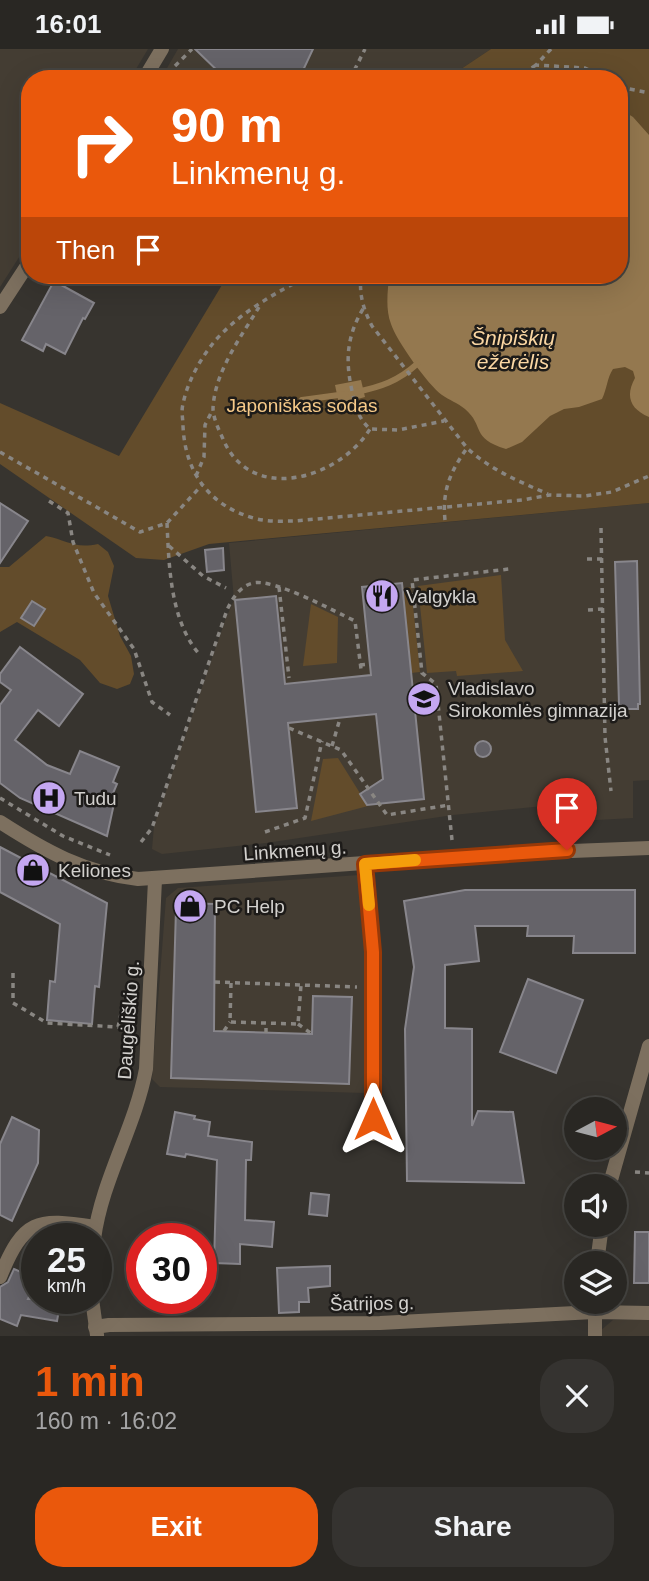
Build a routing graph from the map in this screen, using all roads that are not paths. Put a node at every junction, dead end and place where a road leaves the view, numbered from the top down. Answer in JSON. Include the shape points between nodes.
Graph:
{"nodes":[{"id":1,"x":162,"y":49,"type":"edge"},
{"id":2,"x":149,"y":70,"type":"edge"},
{"id":3,"x":21,"y":275,"type":"edge"},
{"id":4,"x":0,"y":307,"type":"edge"},
{"id":5,"x":0,"y":822,"type":"edge"},
{"id":6,"x":649,"y":848,"type":"edge"},
{"id":7,"x":365,"y":864,"type":"junction"},
{"id":8,"x":155,"y":880,"type":"junction"},
{"id":9,"x":649,"y":1046,"type":"edge"},
{"id":10,"x":373,"y":1134,"type":"dead end"},
{"id":11,"x":613,"y":1174,"type":"edge"},
{"id":12,"x":48,"y":1223,"type":"edge"},
{"id":13,"x":66,"y":1223,"type":"edge"},
{"id":14,"x":97,"y":1223,"type":"edge"},
{"id":15,"x":21,"y":1236,"type":"edge"},
{"id":16,"x":0,"y":1277,"type":"edge"},
{"id":17,"x":564,"y":1309,"type":"edge"},
{"id":18,"x":627,"y":1311,"type":"edge"},
{"id":19,"x":649,"y":1313,"type":"edge"},
{"id":20,"x":94,"y":1314,"type":"edge"},
{"id":21,"x":595,"y":1314,"type":"edge"},
{"id":22,"x":96,"y":1332,"type":"edge"},
{"id":23,"x":595,"y":1336,"type":"edge"}],
"edges":[{"from":1,"to":2,"type":"street"},
{"from":3,"to":4,"type":"street"},
{"from":5,"to":8,"type":"street","name":"Linkmenų g.","via":[[83,868],[108,876]]},
{"from":6,"to":7,"type":"street","name":"Linkmenų g."},
{"from":7,"to":8,"type":"street","name":"Linkmenų g."},
{"from":7,"to":10,"type":"street","via":[[373,952]]},
{"from":8,"to":14,"type":"street","name":"Daugėliškio g.","via":[[146,1069]]},
{"from":9,"to":11,"type":"street"},
{"from":12,"to":13,"type":"street"},
{"from":15,"to":16,"type":"street"},
{"from":17,"to":22,"type":"street","name":"Šatrijos g.","via":[[380,1323],[109,1325]]},
{"from":18,"to":19,"type":"street","name":"Šatrijos g."},
{"from":20,"to":22,"type":"street"},
{"from":21,"to":23,"type":"street"}]}
